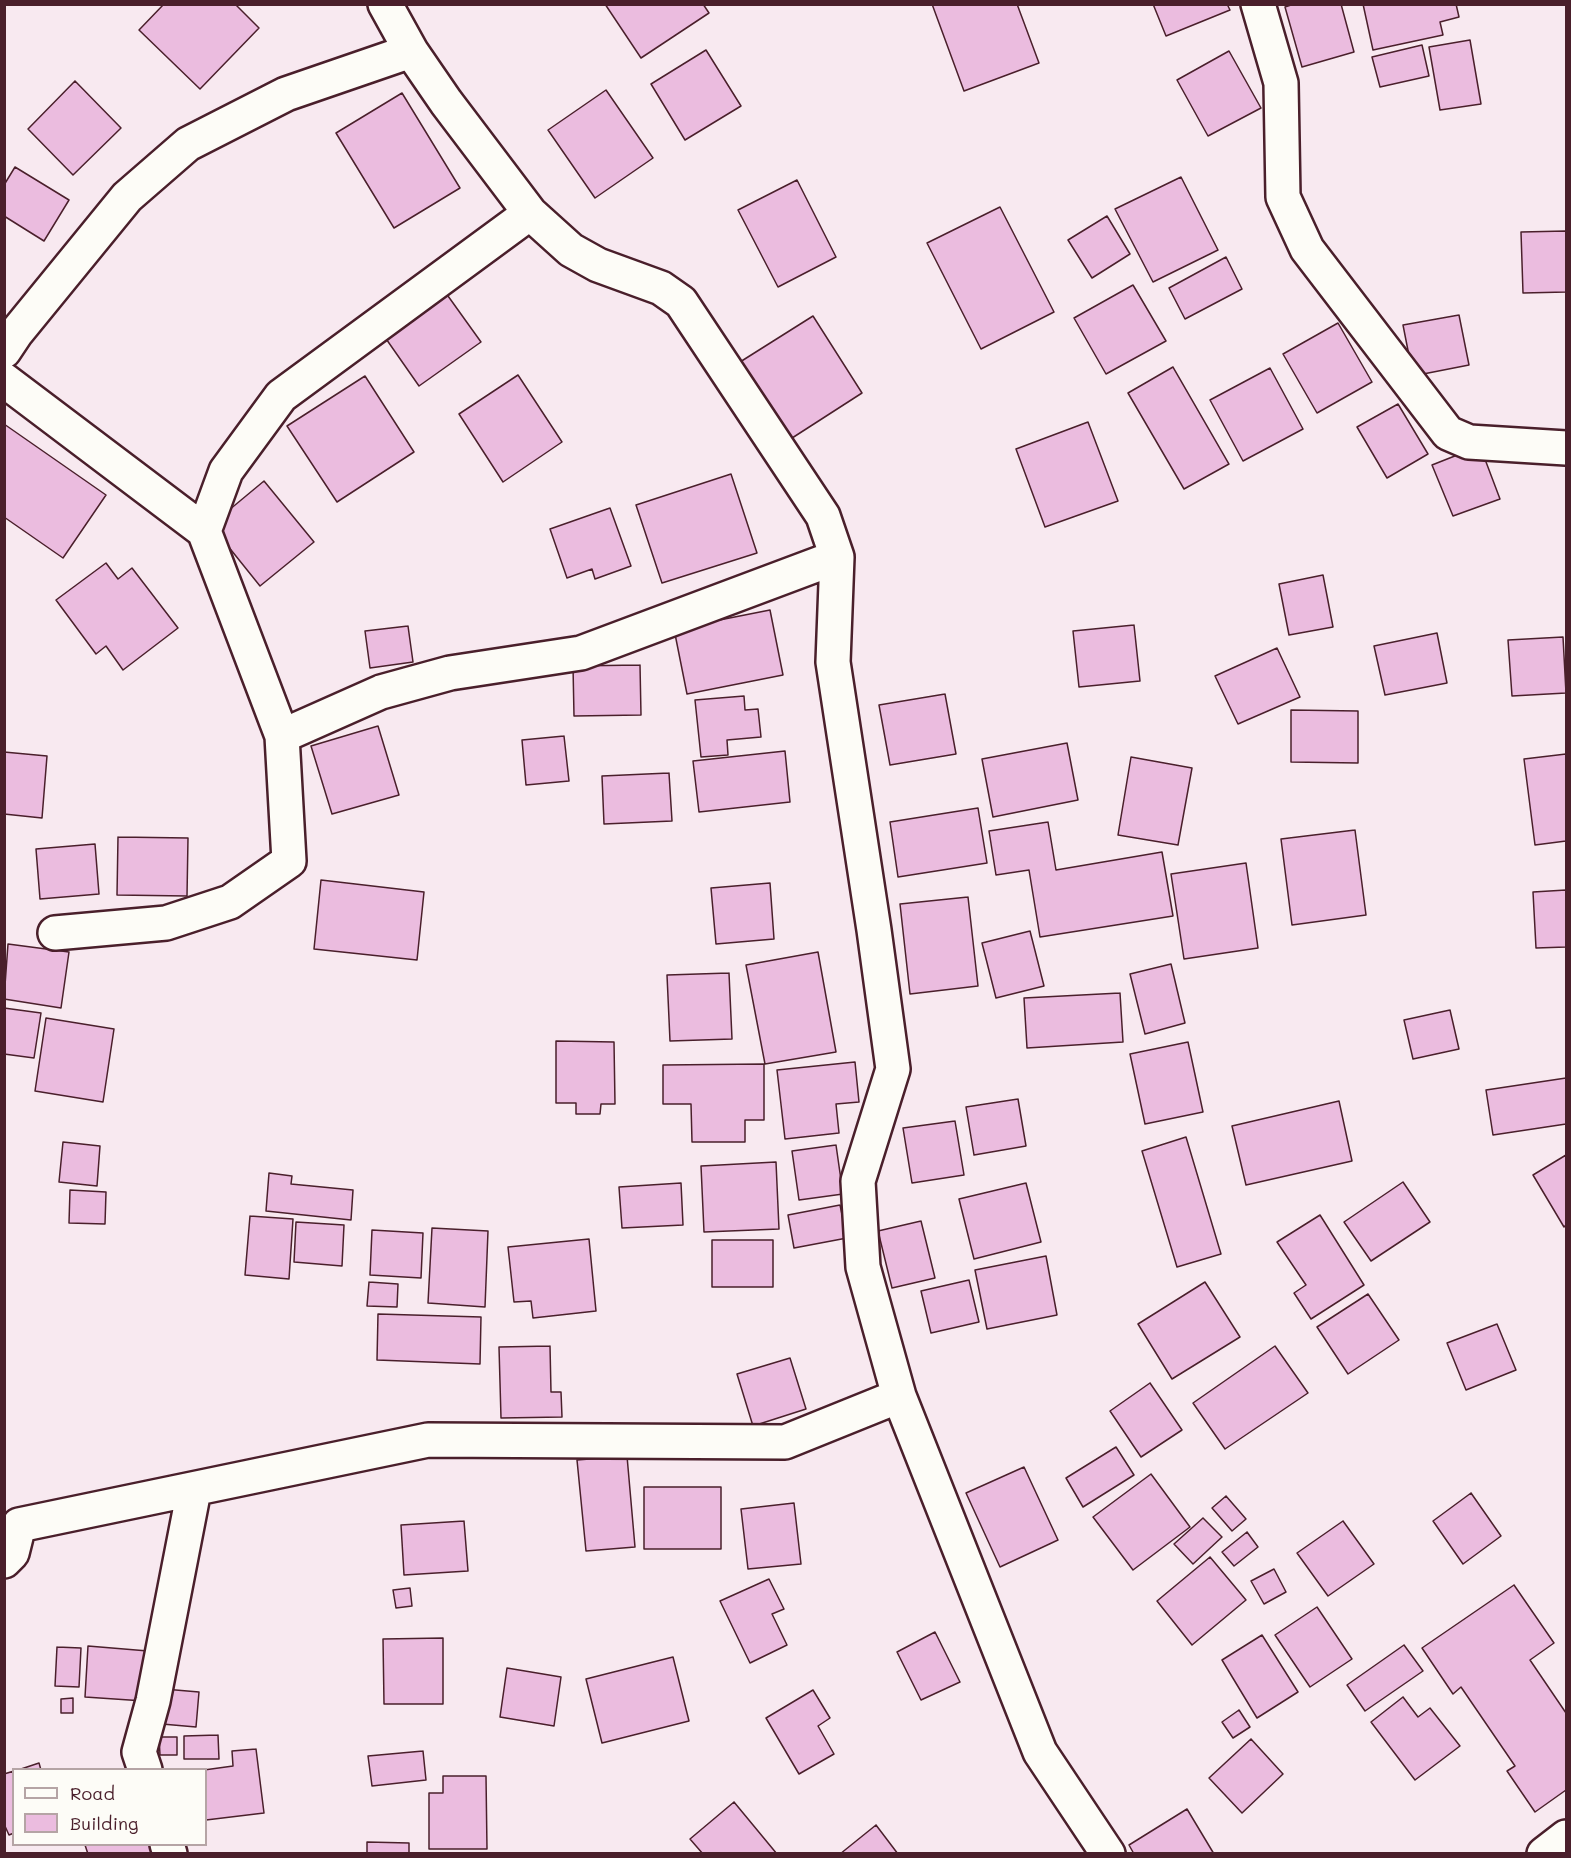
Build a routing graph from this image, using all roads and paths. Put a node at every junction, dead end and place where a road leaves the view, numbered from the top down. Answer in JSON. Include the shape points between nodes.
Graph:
{"nodes":[{"id":1,"x":385,"y":4,"type":"edge"},
{"id":2,"x":1258,"y":4,"type":"edge"},
{"id":3,"x":411,"y":51,"type":"junction"},
{"id":4,"x":530,"y":213,"type":"junction"},
{"id":5,"x":4,"y":351,"type":"edge"},
{"id":6,"x":4,"y":380,"type":"edge"},
{"id":7,"x":1566,"y":448,"type":"edge"},
{"id":8,"x":204,"y":531,"type":"junction"},
{"id":9,"x":837,"y":557,"type":"junction"},
{"id":10,"x":282,"y":736,"type":"junction"},
{"id":11,"x":55,"y":933,"type":"dead end"},
{"id":12,"x":899,"y":1396,"type":"junction"},
{"id":13,"x":194,"y":1490,"type":"junction"},
{"id":14,"x":12,"y":1517,"type":"edge"},
{"id":15,"x":4,"y":1561,"type":"edge"},
{"id":16,"x":144,"y":1768,"type":"edge"},
{"id":17,"x":1566,"y":1837,"type":"edge"},
{"id":18,"x":1108,"y":1854,"type":"edge"},
{"id":19,"x":1544,"y":1854,"type":"edge"}],
"edges":[{"from":1,"to":3,"type":"street"},
{"from":2,"to":7,"type":"street","via":[[1281,83],[1283,197],[1307,249],[1448,433],[1469,442]]},
{"from":3,"to":4,"type":"street"},
{"from":3,"to":5,"type":"street","via":[[286,94],[188,144],[127,197]]},
{"from":4,"to":8,"type":"street","via":[[281,396],[226,471]]},
{"from":4,"to":9,"type":"street","via":[[571,250],[597,265],[661,288],[681,302],[823,516]]},
{"from":6,"to":8,"type":"street"},
{"from":8,"to":10,"type":"street"},
{"from":9,"to":10,"type":"street","via":[[581,653],[450,674],[381,692]]},
{"from":9,"to":12,"type":"street","via":[[832,662],[892,1069],[858,1181],[863,1267]]},
{"from":10,"to":11,"type":"street","via":[[289,861],[230,902],[166,923]]},
{"from":12,"to":13,"type":"street","via":[[784,1442],[428,1440]]},
{"from":12,"to":18,"type":"street","via":[[1040,1752]]},
{"from":13,"to":14,"type":"street"},
{"from":13,"to":16,"type":"street","via":[[153,1701],[139,1752]]},
{"from":14,"to":15,"type":"street","via":[[12,1553]]},
{"from":17,"to":19,"type":"street"}]}
